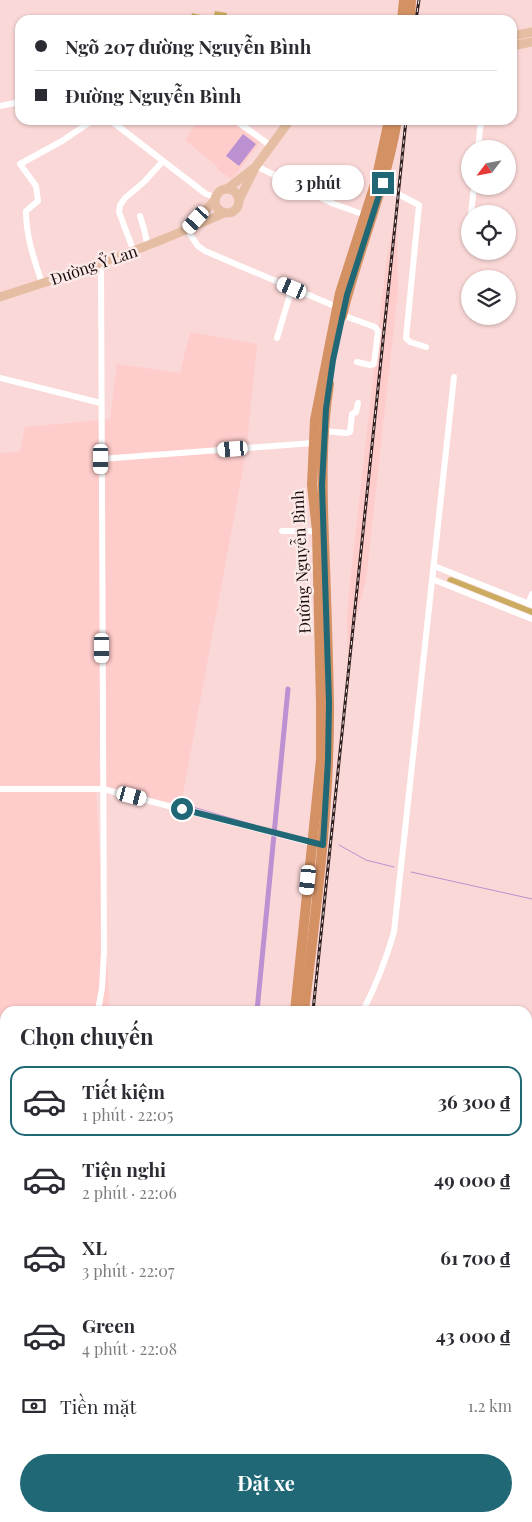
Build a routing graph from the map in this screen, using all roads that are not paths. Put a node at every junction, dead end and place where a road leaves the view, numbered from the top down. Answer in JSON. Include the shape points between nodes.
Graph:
{"nodes":[{"id":1,"x":404,"y":0,"type":"edge"},
{"id":2,"x":411,"y":0,"type":"edge"},
{"id":3,"x":402,"y":15,"type":"edge"},
{"id":4,"x":410,"y":15,"type":"edge"},
{"id":5,"x":532,"y":32,"type":"edge"},
{"id":6,"x":517,"y":35,"type":"edge"},
{"id":7,"x":532,"y":36,"type":"edge"},
{"id":8,"x":517,"y":39,"type":"edge"},
{"id":9,"x":532,"y":42,"type":"edge"},
{"id":10,"x":517,"y":45,"type":"edge"},
{"id":11,"x":15,"y":103,"type":"edge"},
{"id":12,"x":0,"y":106,"type":"edge"},
{"id":13,"x":86,"y":125,"type":"edge"},
{"id":14,"x":116,"y":125,"type":"edge"},
{"id":15,"x":242,"y":125,"type":"edge"},
{"id":16,"x":282,"y":125,"type":"edge"},
{"id":17,"x":286,"y":125,"type":"edge"},
{"id":18,"x":292,"y":125,"type":"edge"},
{"id":19,"x":388,"y":125,"type":"edge"},
{"id":20,"x":396,"y":125,"type":"edge"},
{"id":21,"x":480,"y":125,"type":"edge"},
{"id":22,"x":479,"y":140,"type":"edge"},
{"id":23,"x":271,"y":146,"type":"junction"},
{"id":24,"x":163,"y":161,"type":"junction"},
{"id":25,"x":256,"y":166,"type":"junction"},
{"id":26,"x":227,"y":189,"type":"junction"},
{"id":27,"x":381,"y":190,"type":"junction"},
{"id":28,"x":215,"y":198,"type":"junction"},
{"id":29,"x":239,"y":200,"type":"junction"},
{"id":30,"x":224,"y":213,"type":"junction"},
{"id":31,"x":365,"y":215,"type":"junction"},
{"id":32,"x":140,"y":216,"type":"dead end"},
{"id":33,"x":187,"y":230,"type":"junction"},
{"id":34,"x":148,"y":247,"type":"junction"},
{"id":35,"x":134,"y":252,"type":"junction"},
{"id":36,"x":101,"y":264,"type":"junction"},
{"id":37,"x":42,"y":283,"type":"junction"},
{"id":38,"x":292,"y":288,"type":"junction"},
{"id":39,"x":0,"y":297,"type":"edge"},
{"id":40,"x":340,"y":311,"type":"junction"},
{"id":41,"x":277,"y":338,"type":"dead end"},
{"id":42,"x":426,"y":347,"type":"dead end"},
{"id":43,"x":357,"y":362,"type":"dead end"},
{"id":44,"x":454,"y":377,"type":"dead end"},
{"id":45,"x":0,"y":378,"type":"edge"},
{"id":46,"x":101,"y":403,"type":"junction"},
{"id":47,"x":358,"y":403,"type":"dead end"},
{"id":48,"x":324,"y":431,"type":"junction"},
{"id":49,"x":313,"y":442,"type":"junction"},
{"id":50,"x":101,"y":459,"type":"junction"},
{"id":51,"x":282,"y":531,"type":"dead end"},
{"id":52,"x":317,"y":531,"type":"junction"},
{"id":53,"x":434,"y":566,"type":"junction"},
{"id":54,"x":432,"y":580,"type":"junction"},
{"id":55,"x":532,"y":594,"type":"edge"},
{"id":56,"x":530,"y":605,"type":"edge"},
{"id":57,"x":532,"y":619,"type":"edge"},
{"id":58,"x":0,"y":789,"type":"edge"},
{"id":59,"x":103,"y":789,"type":"junction"},
{"id":60,"x":318,"y":844,"type":"junction"},
{"id":61,"x":99,"y":1006,"type":"edge"},
{"id":62,"x":296,"y":1006,"type":"edge"},
{"id":63,"x":304,"y":1006,"type":"edge"},
{"id":64,"x":366,"y":1006,"type":"edge"}],
"edges":[{"from":1,"to":3,"type":"highway"},
{"from":2,"to":4,"type":"highway"},
{"from":5,"to":6,"type":"main road"},
{"from":7,"to":8,"type":"main road"},
{"from":9,"to":10,"type":"main road"},
{"from":11,"to":12,"type":"street"},
{"from":13,"to":37,"type":"street","via":[[20,164],[36,186],[38,201],[26,211],[26,224]]},
{"from":14,"to":24,"type":"street"},
{"from":15,"to":23,"type":"street"},
{"from":16,"to":23,"type":"main road"},
{"from":17,"to":23,"type":"main road"},
{"from":18,"to":23,"type":"main road"},
{"from":19,"to":31,"type":"highway","name":"Đường Nguyễn Bình"},
{"from":20,"to":27,"type":"highway","name":"Đường Nguyễn Bình"},
{"from":21,"to":22,"type":"street"},
{"from":23,"to":25,"type":"main road"},
{"from":24,"to":28,"type":"street"},
{"from":24,"to":35,"type":"street","via":[[120,205],[118,212]]},
{"from":25,"to":26,"type":"main road"},
{"from":25,"to":29,"type":"main road"},
{"from":25,"to":31,"type":"street","via":[[334,204]]},
{"from":26,"to":28,"type":"main road","via":[[221,190]]},
{"from":26,"to":29,"type":"main road","via":[[235,192]]},
{"from":27,"to":40,"type":"highway","name":"Đường Nguyễn Bình"},
{"from":27,"to":42,"type":"street","via":[[398,194],[419,205],[406,338]]},
{"from":28,"to":30,"type":"main road","via":[[217,208]]},
{"from":28,"to":33,"type":"main road","name":"Đường Ỷ Lan"},
{"from":29,"to":30,"type":"main road","via":[[235,210]]},
{"from":30,"to":33,"type":"main road","name":"Đường Ỷ Lan"},
{"from":31,"to":40,"type":"highway","name":"Đường Nguyễn Bình","via":[[340,292]]},
{"from":32,"to":34,"type":"street"},
{"from":33,"to":34,"type":"main road","name":"Đường Ỷ Lan"},
{"from":33,"to":38,"type":"street","via":[[205,251]]},
{"from":34,"to":35,"type":"main road","name":"Đường Ỷ Lan"},
{"from":35,"to":36,"type":"main road","name":"Đường Ỷ Lan"},
{"from":36,"to":37,"type":"main road","name":"Đường Ỷ Lan"},
{"from":36,"to":46,"type":"street"},
{"from":37,"to":39,"type":"main road","name":"Đường Ỷ Lan"},
{"from":38,"to":40,"type":"street"},
{"from":38,"to":41,"type":"street"},
{"from":40,"to":43,"type":"street","via":[[378,331],[374,364]]},
{"from":40,"to":48,"type":"highway","name":"Đường Nguyễn Bình"},
{"from":40,"to":49,"type":"highway","name":"Đường Nguyễn Bình"},
{"from":44,"to":53,"type":"street"},
{"from":45,"to":46,"type":"street"},
{"from":46,"to":50,"type":"street"},
{"from":47,"to":48,"type":"street","via":[[356,412],[352,414],[350,432]]},
{"from":48,"to":60,"type":"highway","name":"Đường Nguyễn Bình","via":[[322,485],[329,703],[328,760]]},
{"from":49,"to":50,"type":"street"},
{"from":49,"to":52,"type":"highway","name":"Đường Nguyễn Bình","via":[[312,485]]},
{"from":50,"to":59,"type":"street"},
{"from":51,"to":52,"type":"street"},
{"from":52,"to":60,"type":"highway","name":"Đường Nguyễn Bình","via":[[321,704]]},
{"from":53,"to":54,"type":"street"},
{"from":53,"to":56,"type":"street"},
{"from":54,"to":57,"type":"street"},
{"from":54,"to":64,"type":"street","via":[[394,932]]},
{"from":55,"to":56,"type":"street"},
{"from":58,"to":59,"type":"street"},
{"from":59,"to":60,"type":"street"},
{"from":59,"to":61,"type":"street","via":[[104,952]]},
{"from":60,"to":62,"type":"highway","name":"Đường Nguyễn Bình"},
{"from":60,"to":63,"type":"highway","name":"Đường Nguyễn Bình"}]}
